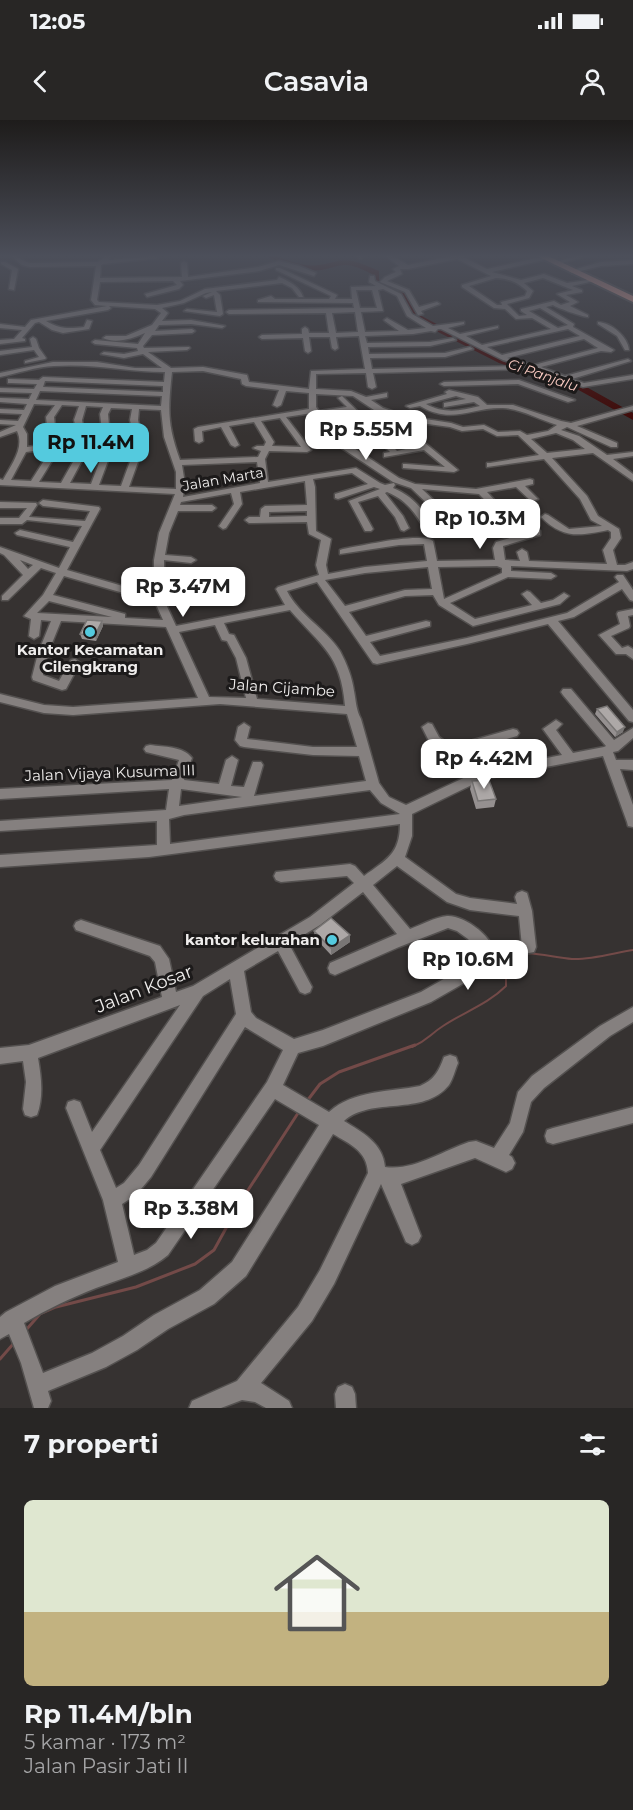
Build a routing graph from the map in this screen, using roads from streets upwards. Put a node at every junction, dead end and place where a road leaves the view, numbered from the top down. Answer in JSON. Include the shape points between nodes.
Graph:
{"nodes":[{"id":1,"x":69,"y":315,"type":"edge"},
{"id":2,"x":75,"y":315,"type":"edge"},
{"id":3,"x":101,"y":315,"type":"edge"},
{"id":4,"x":164,"y":315,"type":"edge"},
{"id":5,"x":280,"y":315,"type":"edge"},
{"id":6,"x":303,"y":315,"type":"edge"},
{"id":7,"x":330,"y":315,"type":"edge"},
{"id":8,"x":357,"y":315,"type":"edge"},
{"id":9,"x":384,"y":315,"type":"edge"},
{"id":10,"x":409,"y":315,"type":"edge"},
{"id":11,"x":421,"y":315,"type":"edge"},
{"id":12,"x":515,"y":315,"type":"edge"},
{"id":13,"x":556,"y":315,"type":"edge"},
{"id":14,"x":533,"y":316,"type":"joint"},
{"id":15,"x":101,"y":319,"type":"dead end"},
{"id":16,"x":281,"y":320,"type":"dead end"},
{"id":17,"x":387,"y":320,"type":"junction"},
{"id":18,"x":42,"y":321,"type":"junction"},
{"id":19,"x":304,"y":321,"type":"dead end"},
{"id":20,"x":462,"y":323,"type":"dead end"},
{"id":21,"x":600,"y":323,"type":"dead end"},
{"id":22,"x":156,"y":325,"type":"junction"},
{"id":23,"x":0,"y":326,"type":"edge"},
{"id":24,"x":222,"y":327,"type":"dead end"},
{"id":25,"x":496,"y":327,"type":"dead end"},
{"id":26,"x":569,"y":327,"type":"junction"},
{"id":27,"x":437,"y":328,"type":"junction"},
{"id":28,"x":26,"y":330,"type":"junction"},
{"id":29,"x":271,"y":330,"type":"dead end"},
{"id":30,"x":485,"y":330,"type":"junction"},
{"id":31,"x":557,"y":330,"type":"junction"},
{"id":32,"x":192,"y":331,"type":"dead end"},
{"id":33,"x":148,"y":333,"type":"junction"},
{"id":34,"x":387,"y":333,"type":"junction"},
{"id":35,"x":408,"y":333,"type":"junction"},
{"id":36,"x":334,"y":334,"type":"junction"},
{"id":37,"x":361,"y":334,"type":"junction"},
{"id":38,"x":262,"y":336,"type":"dead end"},
{"id":39,"x":306,"y":336,"type":"junction"},
{"id":40,"x":495,"y":336,"type":"dead end"},
{"id":41,"x":585,"y":337,"type":"junction"},
{"id":42,"x":106,"y":338,"type":"dead end"},
{"id":43,"x":456,"y":338,"type":"junction"},
{"id":44,"x":33,"y":339,"type":"junction"},
{"id":45,"x":174,"y":340,"type":"dead end"},
{"id":46,"x":16,"y":341,"type":"junction"},
{"id":47,"x":0,"y":342,"type":"edge"},
{"id":48,"x":96,"y":342,"type":"dead end"},
{"id":49,"x":364,"y":345,"type":"junction"},
{"id":50,"x":141,"y":347,"type":"junction"},
{"id":51,"x":480,"y":347,"type":"junction"},
{"id":52,"x":36,"y":348,"type":"junction"},
{"id":53,"x":188,"y":348,"type":"dead end"},
{"id":54,"x":335,"y":348,"type":"dead end"},
{"id":55,"x":606,"y":348,"type":"junction"},
{"id":56,"x":470,"y":349,"type":"junction"},
{"id":57,"x":630,"y":349,"type":"edge"},
{"id":58,"x":308,"y":351,"type":"dead end"},
{"id":59,"x":0,"y":352,"type":"edge"},
{"id":60,"x":105,"y":354,"type":"dead end"},
{"id":61,"x":171,"y":354,"type":"dead end"},
{"id":62,"x":366,"y":356,"type":"junction"},
{"id":63,"x":500,"y":357,"type":"junction"},
{"id":64,"x":154,"y":358,"type":"junction"},
{"id":65,"x":630,"y":361,"type":"edge"},
{"id":66,"x":489,"y":364,"type":"junction"},
{"id":67,"x":0,"y":367,"type":"edge"},
{"id":68,"x":522,"y":368,"type":"junction"},
{"id":69,"x":169,"y":370,"type":"junction"},
{"id":70,"x":369,"y":370,"type":"junction"},
{"id":71,"x":0,"y":375,"type":"edge"},
{"id":72,"x":633,"y":377,"type":"edge"},
{"id":73,"x":566,"y":378,"type":"junction"},
{"id":74,"x":11,"y":381,"type":"dead end"},
{"id":75,"x":111,"y":381,"type":"junction"},
{"id":76,"x":492,"y":382,"type":"junction"},
{"id":77,"x":167,"y":384,"type":"junction"},
{"id":78,"x":444,"y":384,"type":"dead end"},
{"id":79,"x":519,"y":385,"type":"junction"},
{"id":80,"x":372,"y":387,"type":"dead end"},
{"id":81,"x":37,"y":388,"type":"junction"},
{"id":82,"x":283,"y":389,"type":"junction"},
{"id":83,"x":0,"y":390,"type":"edge"},
{"id":84,"x":105,"y":392,"type":"junction"},
{"id":85,"x":312,"y":392,"type":"junction"},
{"id":86,"x":166,"y":394,"type":"junction"},
{"id":87,"x":384,"y":395,"type":"dead end"},
{"id":88,"x":342,"y":398,"type":"dead end"},
{"id":89,"x":438,"y":398,"type":"junction"},
{"id":90,"x":366,"y":399,"type":"junction"},
{"id":91,"x":475,"y":399,"type":"junction"},
{"id":92,"x":0,"y":400,"type":"edge"},
{"id":93,"x":32,"y":401,"type":"junction"},
{"id":94,"x":424,"y":402,"type":"dead end"},
{"id":95,"x":60,"y":403,"type":"junction"},
{"id":96,"x":83,"y":404,"type":"junction"},
{"id":97,"x":98,"y":405,"type":"junction"},
{"id":98,"x":108,"y":405,"type":"junction"},
{"id":99,"x":277,"y":405,"type":"dead end"},
{"id":100,"x":447,"y":405,"type":"junction"},
{"id":101,"x":410,"y":406,"type":"dead end"},
{"id":102,"x":136,"y":407,"type":"junction"},
{"id":103,"x":164,"y":408,"type":"junction"},
{"id":104,"x":486,"y":408,"type":"junction"},
{"id":105,"x":351,"y":409,"type":"junction"},
{"id":106,"x":624,"y":409,"type":"edge"},
{"id":107,"x":0,"y":411,"type":"edge"},
{"id":108,"x":25,"y":412,"type":"junction"},
{"id":109,"x":316,"y":412,"type":"junction"},
{"id":110,"x":459,"y":414,"type":"junction"},
{"id":111,"x":282,"y":416,"type":"junction"},
{"id":112,"x":383,"y":416,"type":"dead end"},
{"id":113,"x":633,"y":419,"type":"edge"},
{"id":114,"x":362,"y":420,"type":"junction"},
{"id":115,"x":257,"y":421,"type":"junction"},
{"id":116,"x":0,"y":422,"type":"edge"},
{"id":117,"x":20,"y":425,"type":"junction"},
{"id":118,"x":224,"y":425,"type":"junction"},
{"id":119,"x":567,"y":425,"type":"junction"},
{"id":120,"x":555,"y":430,"type":"junction"},
{"id":121,"x":0,"y":435,"type":"edge"},
{"id":122,"x":138,"y":436,"type":"junction"},
{"id":123,"x":376,"y":436,"type":"junction"},
{"id":124,"x":526,"y":438,"type":"junction"},
{"id":125,"x":337,"y":439,"type":"junction"},
{"id":126,"x":108,"y":440,"type":"junction"},
{"id":127,"x":199,"y":441,"type":"dead end"},
{"id":128,"x":83,"y":443,"type":"junction"},
{"id":129,"x":235,"y":445,"type":"dead end"},
{"id":130,"x":53,"y":446,"type":"junction"},
{"id":131,"x":614,"y":446,"type":"dead end"},
{"id":132,"x":262,"y":448,"type":"junction"},
{"id":133,"x":423,"y":448,"type":"junction"},
{"id":134,"x":24,"y":450,"type":"junction"},
{"id":135,"x":592,"y":450,"type":"junction"},
{"id":136,"x":633,"y":454,"type":"edge"},
{"id":137,"x":545,"y":455,"type":"junction"},
{"id":138,"x":606,"y":458,"type":"junction"},
{"id":139,"x":261,"y":459,"type":"junction"},
{"id":140,"x":177,"y":463,"type":"junction"},
{"id":141,"x":490,"y":465,"type":"dead end"},
{"id":142,"x":406,"y":466,"type":"dead end"},
{"id":143,"x":308,"y":478,"type":"junction"},
{"id":144,"x":633,"y":478,"type":"edge"},
{"id":145,"x":2,"y":482,"type":"edge"},
{"id":146,"x":530,"y":482,"type":"dead end"},
{"id":147,"x":33,"y":484,"type":"junction"},
{"id":148,"x":375,"y":484,"type":"junction"},
{"id":149,"x":393,"y":484,"type":"junction"},
{"id":150,"x":264,"y":485,"type":"junction"},
{"id":151,"x":519,"y":485,"type":"junction"},
{"id":152,"x":64,"y":486,"type":"junction"},
{"id":153,"x":414,"y":486,"type":"junction"},
{"id":154,"x":94,"y":488,"type":"junction"},
{"id":155,"x":124,"y":489,"type":"junction"},
{"id":156,"x":235,"y":491,"type":"junction"},
{"id":157,"x":482,"y":492,"type":"junction"},
{"id":158,"x":380,"y":493,"type":"junction"},
{"id":159,"x":338,"y":496,"type":"dead end"},
{"id":160,"x":534,"y":499,"type":"dead end"},
{"id":161,"x":177,"y":500,"type":"junction"},
{"id":162,"x":43,"y":502,"type":"dead end"},
{"id":163,"x":0,"y":505,"type":"edge"},
{"id":164,"x":212,"y":508,"type":"dead end"},
{"id":165,"x":311,"y":508,"type":"junction"},
{"id":166,"x":436,"y":509,"type":"junction"},
{"id":167,"x":545,"y":517,"type":"dead end"},
{"id":168,"x":31,"y":519,"type":"dead end"},
{"id":169,"x":264,"y":519,"type":"junction"},
{"id":170,"x":311,"y":519,"type":"junction"},
{"id":171,"x":249,"y":520,"type":"dead end"},
{"id":172,"x":0,"y":521,"type":"edge"},
{"id":173,"x":87,"y":524,"type":"junction"},
{"id":174,"x":223,"y":526,"type":"dead end"},
{"id":175,"x":475,"y":526,"type":"junction"},
{"id":176,"x":611,"y":527,"type":"junction"},
{"id":177,"x":404,"y":528,"type":"dead end"},
{"id":178,"x":368,"y":529,"type":"dead end"},
{"id":179,"x":429,"y":529,"type":"dead end"},
{"id":180,"x":20,"y":533,"type":"dead end"},
{"id":181,"x":537,"y":533,"type":"dead end"},
{"id":182,"x":75,"y":545,"type":"junction"},
{"id":183,"x":4,"y":551,"type":"edge"},
{"id":184,"x":522,"y":552,"type":"dead end"},
{"id":185,"x":160,"y":557,"type":"junction"},
{"id":186,"x":191,"y":560,"type":"dead end"},
{"id":187,"x":432,"y":563,"type":"junction"},
{"id":188,"x":39,"y":564,"type":"junction"},
{"id":189,"x":526,"y":565,"type":"junction"},
{"id":190,"x":633,"y":565,"type":"edge"},
{"id":191,"x":615,"y":567,"type":"junction"},
{"id":192,"x":505,"y":568,"type":"junction"},
{"id":193,"x":354,"y":571,"type":"junction"},
{"id":194,"x":62,"y":572,"type":"junction"},
{"id":195,"x":28,"y":575,"type":"junction"},
{"id":196,"x":552,"y":576,"type":"dead end"},
{"id":197,"x":321,"y":577,"type":"junction"},
{"id":198,"x":623,"y":584,"type":"junction"},
{"id":199,"x":437,"y":592,"type":"junction"},
{"id":200,"x":527,"y":594,"type":"dead end"},
{"id":201,"x":3,"y":595,"type":"edge"},
{"id":202,"x":564,"y":596,"type":"dead end"},
{"id":203,"x":47,"y":597,"type":"junction"},
{"id":204,"x":633,"y":598,"type":"edge"},
{"id":205,"x":159,"y":600,"type":"junction"},
{"id":206,"x":443,"y":603,"type":"junction"},
{"id":207,"x":14,"y":606,"type":"dead end"},
{"id":208,"x":291,"y":607,"type":"junction"},
{"id":209,"x":540,"y":607,"type":"junction"},
{"id":210,"x":343,"y":610,"type":"junction"},
{"id":211,"x":633,"y":612,"type":"edge"},
{"id":212,"x":126,"y":617,"type":"dead end"},
{"id":213,"x":57,"y":618,"type":"junction"},
{"id":214,"x":550,"y":619,"type":"junction"},
{"id":215,"x":218,"y":621,"type":"junction"},
{"id":216,"x":426,"y":624,"type":"dead end"},
{"id":217,"x":171,"y":627,"type":"junction"},
{"id":218,"x":363,"y":640,"type":"junction"},
{"id":219,"x":633,"y":655,"type":"edge"},
{"id":220,"x":75,"y":663,"type":"dead end"},
{"id":221,"x":567,"y":692,"type":"dead end"},
{"id":222,"x":0,"y":698,"type":"edge"},
{"id":223,"x":205,"y":700,"type":"junction"},
{"id":224,"x":252,"y":701,"type":"junction"},
{"id":225,"x":351,"y":711,"type":"junction"},
{"id":226,"x":633,"y":718,"type":"edge"},
{"id":227,"x":556,"y":724,"type":"dead end"},
{"id":228,"x":244,"y":727,"type":"dead end"},
{"id":229,"x":428,"y":727,"type":"dead end"},
{"id":230,"x":633,"y":732,"type":"edge"},
{"id":231,"x":513,"y":733,"type":"dead end"},
{"id":232,"x":150,"y":749,"type":"dead end"},
{"id":233,"x":611,"y":749,"type":"junction"},
{"id":234,"x":363,"y":753,"type":"junction"},
{"id":235,"x":459,"y":758,"type":"junction"},
{"id":236,"x":570,"y":758,"type":"junction"},
{"id":237,"x":232,"y":760,"type":"dead end"},
{"id":238,"x":613,"y":764,"type":"junction"},
{"id":239,"x":257,"y":765,"type":"dead end"},
{"id":240,"x":633,"y":765,"type":"edge"},
{"id":241,"x":482,"y":776,"type":"junction"},
{"id":242,"x":176,"y":784,"type":"junction"},
{"id":243,"x":373,"y":786,"type":"junction"},
{"id":244,"x":224,"y":788,"type":"junction"},
{"id":245,"x":0,"y":794,"type":"edge"},
{"id":246,"x":248,"y":797,"type":"junction"},
{"id":247,"x":167,"y":814,"type":"junction"},
{"id":248,"x":406,"y":814,"type":"junction"},
{"id":249,"x":633,"y":822,"type":"edge"},
{"id":250,"x":0,"y":826,"type":"edge"},
{"id":251,"x":164,"y":850,"type":"junction"},
{"id":252,"x":397,"y":859,"type":"junction"},
{"id":253,"x":0,"y":861,"type":"edge"},
{"id":254,"x":281,"y":876,"type":"dead end"},
{"id":255,"x":364,"y":885,"type":"junction"},
{"id":256,"x":81,"y":926,"type":"dead end"},
{"id":257,"x":408,"y":937,"type":"junction"},
{"id":258,"x":281,"y":943,"type":"junction"},
{"id":259,"x":529,"y":947,"type":"dead end"},
{"id":260,"x":335,"y":968,"type":"dead end"},
{"id":261,"x":236,"y":969,"type":"junction"},
{"id":262,"x":305,"y":987,"type":"dead end"},
{"id":263,"x":198,"y":991,"type":"junction"},
{"id":264,"x":170,"y":1002,"type":"junction"},
{"id":265,"x":633,"y":1014,"type":"edge"},
{"id":266,"x":244,"y":1015,"type":"junction"},
{"id":267,"x":293,"y":1047,"type":"junction"},
{"id":268,"x":29,"y":1053,"type":"junction"},
{"id":269,"x":0,"y":1056,"type":"edge"},
{"id":270,"x":450,"y":1063,"type":"dead end"},
{"id":271,"x":273,"y":1088,"type":"junction"},
{"id":272,"x":74,"y":1108,"type":"dead end"},
{"id":273,"x":31,"y":1109,"type":"dead end"},
{"id":274,"x":633,"y":1115,"type":"edge"},
{"id":275,"x":327,"y":1129,"type":"junction"},
{"id":276,"x":553,"y":1136,"type":"dead end"},
{"id":277,"x":91,"y":1148,"type":"junction"},
{"id":278,"x":383,"y":1175,"type":"junction"},
{"id":279,"x":112,"y":1200,"type":"junction"},
{"id":280,"x":412,"y":1236,"type":"dead end"},
{"id":281,"x":128,"y":1267,"type":"junction"},
{"id":282,"x":14,"y":1331,"type":"edge"},
{"id":283,"x":244,"y":1388,"type":"junction"},
{"id":284,"x":199,"y":1408,"type":"edge"},
{"id":285,"x":282,"y":1408,"type":"edge"}],
"edges":[{"from":1,"to":18,"type":"street"},
{"from":2,"to":18,"type":"street","via":[[91,319],[87,328],[68,334]]},
{"from":3,"to":15,"type":"street"},
{"from":4,"to":22,"type":"street"},
{"from":5,"to":16,"type":"street"},
{"from":6,"to":19,"type":"street"},
{"from":7,"to":36,"type":"street"},
{"from":8,"to":37,"type":"street"},
{"from":9,"to":17,"type":"street"},
{"from":10,"to":27,"type":"street"},
{"from":11,"to":27,"type":"street"},
{"from":12,"to":14,"type":"street"},
{"from":13,"to":26,"type":"street","via":[[573,325]]},
{"from":14,"to":31,"type":"street"},
{"from":17,"to":34,"type":"street"},
{"from":17,"to":35,"type":"street"},
{"from":18,"to":28,"type":"street","via":[[31,318]]},
{"from":20,"to":27,"type":"street"},
{"from":21,"to":57,"type":"street","via":[[620,335]]},
{"from":22,"to":24,"type":"street","via":[[191,321]]},
{"from":22,"to":33,"type":"street"},
{"from":22,"to":42,"type":"street","via":[[127,338]]},
{"from":23,"to":28,"type":"street"},
{"from":25,"to":30,"type":"street"},
{"from":26,"to":31,"type":"street"},
{"from":26,"to":41,"type":"street"},
{"from":27,"to":35,"type":"street"},
{"from":27,"to":43,"type":"street"},
{"from":28,"to":44,"type":"street"},
{"from":28,"to":46,"type":"street"},
{"from":29,"to":39,"type":"street","via":[[304,329]]},
{"from":30,"to":40,"type":"street"},
{"from":30,"to":43,"type":"street"},
{"from":31,"to":51,"type":"street"},
{"from":32,"to":33,"type":"street"},
{"from":33,"to":50,"type":"street"},
{"from":34,"to":35,"type":"street"},
{"from":34,"to":37,"type":"street"},
{"from":36,"to":37,"type":"street"},
{"from":36,"to":39,"type":"street"},
{"from":36,"to":54,"type":"street"},
{"from":37,"to":49,"type":"street"},
{"from":38,"to":39,"type":"street"},
{"from":39,"to":58,"type":"street"},
{"from":41,"to":55,"type":"street"},
{"from":41,"to":63,"type":"street"},
{"from":43,"to":49,"type":"street","via":[[430,344]]},
{"from":43,"to":51,"type":"street"},
{"from":43,"to":56,"type":"street"},
{"from":44,"to":46,"type":"street"},
{"from":44,"to":52,"type":"street"},
{"from":45,"to":50,"type":"street"},
{"from":46,"to":47,"type":"street"},
{"from":48,"to":50,"type":"street"},
{"from":49,"to":62,"type":"street"},
{"from":50,"to":53,"type":"street"},
{"from":50,"to":60,"type":"street","via":[[124,356]]},
{"from":50,"to":64,"type":"street"},
{"from":51,"to":63,"type":"street"},
{"from":52,"to":59,"type":"street","via":[[15,354]]},
{"from":52,"to":67,"type":"street","via":[[42,359]]},
{"from":55,"to":57,"type":"street"},
{"from":55,"to":65,"type":"street"},
{"from":55,"to":68,"type":"street"},
{"from":56,"to":62,"type":"street","via":[[445,355]]},
{"from":56,"to":66,"type":"street"},
{"from":61,"to":64,"type":"street"},
{"from":62,"to":70,"type":"street"},
{"from":63,"to":68,"type":"street"},
{"from":64,"to":69,"type":"street"},
{"from":65,"to":73,"type":"street"},
{"from":66,"to":68,"type":"street"},
{"from":66,"to":70,"type":"street","via":[[459,369]]},
{"from":66,"to":76,"type":"street"},
{"from":68,"to":73,"type":"street"},
{"from":68,"to":79,"type":"street"},
{"from":68,"to":79,"type":"street","via":[[577,389],[567,399]]},
{"from":69,"to":71,"type":"street","via":[[135,370],[97,363],[53,364]]},
{"from":69,"to":77,"type":"street"},
{"from":69,"to":82,"type":"street","via":[[219,372],[244,377],[246,384]]},
{"from":70,"to":80,"type":"street"},
{"from":70,"to":85,"type":"street","via":[[313,372]]},
{"from":72,"to":73,"type":"street","via":[[587,385]]},
{"from":74,"to":81,"type":"street"},
{"from":75,"to":77,"type":"street"},
{"from":75,"to":81,"type":"street","via":[[45,379]]},
{"from":75,"to":84,"type":"street"},
{"from":76,"to":78,"type":"street"},
{"from":76,"to":79,"type":"street"},
{"from":77,"to":86,"type":"street"},
{"from":81,"to":83,"type":"street"},
{"from":81,"to":84,"type":"street"},
{"from":81,"to":93,"type":"street"},
{"from":82,"to":85,"type":"street"},
{"from":82,"to":99,"type":"street"},
{"from":84,"to":86,"type":"street"},
{"from":84,"to":97,"type":"street"},
{"from":85,"to":90,"type":"street","via":[[351,393]]},
{"from":85,"to":109,"type":"street"},
{"from":86,"to":103,"type":"street"},
{"from":87,"to":90,"type":"street"},
{"from":88,"to":105,"type":"street"},
{"from":89,"to":91,"type":"street","via":[[452,393]]},
{"from":89,"to":94,"type":"street"},
{"from":89,"to":100,"type":"street"},
{"from":90,"to":124,"type":"street","via":[[392,414],[464,429],[484,427],[494,434],[516,432]]},
{"from":91,"to":100,"type":"street"},
{"from":91,"to":104,"type":"street"},
{"from":92,"to":93,"type":"street"},
{"from":93,"to":95,"type":"street"},
{"from":93,"to":108,"type":"street"},
{"from":95,"to":96,"type":"street"},
{"from":95,"to":130,"type":"street","via":[[50,417]]},
{"from":96,"to":97,"type":"street"},
{"from":96,"to":128,"type":"street","via":[[78,420]]},
{"from":97,"to":98,"type":"street"},
{"from":98,"to":102,"type":"street"},
{"from":98,"to":126,"type":"street","via":[[104,414]]},
{"from":100,"to":110,"type":"street"},
{"from":101,"to":110,"type":"street","via":[[420,404],[433,412]]},
{"from":102,"to":103,"type":"street"},
{"from":102,"to":122,"type":"street"},
{"from":103,"to":140,"type":"street","via":[[168,438]]},
{"from":104,"to":110,"type":"street"},
{"from":104,"to":119,"type":"street","via":[[513,407]]},
{"from":105,"to":109,"type":"street"},
{"from":105,"to":114,"type":"street"},
{"from":106,"to":113,"type":"street"},
{"from":106,"to":119,"type":"street"},
{"from":107,"to":108,"type":"street"},
{"from":108,"to":117,"type":"street"},
{"from":109,"to":111,"type":"street"},
{"from":109,"to":125,"type":"street"},
{"from":111,"to":115,"type":"street"},
{"from":111,"to":132,"type":"street","via":[[307,450]]},
{"from":112,"to":114,"type":"street"},
{"from":114,"to":123,"type":"street"},
{"from":115,"to":118,"type":"street"},
{"from":115,"to":132,"type":"street","via":[[269,441]]},
{"from":116,"to":117,"type":"street"},
{"from":117,"to":121,"type":"street"},
{"from":117,"to":134,"type":"street"},
{"from":118,"to":127,"type":"street","via":[[198,429]]},
{"from":118,"to":129,"type":"street"},
{"from":119,"to":120,"type":"street"},
{"from":119,"to":131,"type":"street"},
{"from":120,"to":124,"type":"street"},
{"from":120,"to":135,"type":"street"},
{"from":122,"to":126,"type":"street"},
{"from":122,"to":155,"type":"street","via":[[139,454]]},
{"from":123,"to":125,"type":"street"},
{"from":123,"to":133,"type":"street","via":[[400,428]]},
{"from":123,"to":133,"type":"street","via":[[391,454]]},
{"from":124,"to":137,"type":"street"},
{"from":125,"to":149,"type":"street"},
{"from":126,"to":128,"type":"street"},
{"from":126,"to":154,"type":"street"},
{"from":128,"to":130,"type":"street"},
{"from":128,"to":152,"type":"street","via":[[82,453]]},
{"from":130,"to":134,"type":"street"},
{"from":130,"to":147,"type":"street"},
{"from":132,"to":139,"type":"street"},
{"from":133,"to":142,"type":"street","via":[[456,472]]},
{"from":134,"to":145,"type":"street"},
{"from":135,"to":137,"type":"street"},
{"from":135,"to":138,"type":"street"},
{"from":136,"to":138,"type":"street"},
{"from":137,"to":141,"type":"street"},
{"from":137,"to":176,"type":"street","via":[[584,498],[594,518]]},
{"from":138,"to":144,"type":"street"},
{"from":139,"to":140,"type":"street"},
{"from":139,"to":150,"type":"street"},
{"from":140,"to":161,"type":"street"},
{"from":143,"to":148,"type":"street","name":"Jalan Marta","via":[[353,470]]},
{"from":143,"to":150,"type":"street","name":"Jalan Marta"},
{"from":143,"to":165,"type":"street"},
{"from":145,"to":147,"type":"street"},
{"from":146,"to":151,"type":"street"},
{"from":147,"to":152,"type":"street"},
{"from":148,"to":149,"type":"street"},
{"from":148,"to":159,"type":"street"},
{"from":149,"to":153,"type":"street"},
{"from":149,"to":158,"type":"street"},
{"from":149,"to":179,"type":"street"},
{"from":150,"to":156,"type":"street","name":"Jalan Marta"},
{"from":151,"to":157,"type":"street"},
{"from":151,"to":160,"type":"street"},
{"from":152,"to":154,"type":"street"},
{"from":153,"to":157,"type":"street"},
{"from":153,"to":166,"type":"street"},
{"from":154,"to":155,"type":"street"},
{"from":155,"to":161,"type":"street"},
{"from":156,"to":161,"type":"street","name":"Jalan Marta"},
{"from":156,"to":174,"type":"street","via":[[238,504]]},
{"from":157,"to":175,"type":"street","via":[[504,515]]},
{"from":158,"to":177,"type":"street"},
{"from":158,"to":178,"type":"street","via":[[353,503]]},
{"from":161,"to":164,"type":"street"},
{"from":161,"to":185,"type":"street"},
{"from":162,"to":173,"type":"street","via":[[96,509]]},
{"from":163,"to":172,"type":"street","via":[[33,506],[22,521]]},
{"from":165,"to":169,"type":"street","via":[[265,509]]},
{"from":165,"to":170,"type":"street"},
{"from":166,"to":175,"type":"street","via":[[457,510]]},
{"from":166,"to":175,"type":"street","via":[[456,528]]},
{"from":167,"to":176,"type":"street","via":[[558,533]]},
{"from":168,"to":173,"type":"street"},
{"from":169,"to":170,"type":"street"},
{"from":169,"to":171,"type":"street"},
{"from":170,"to":197,"type":"street","via":[[312,532],[324,537]]},
{"from":173,"to":182,"type":"street"},
{"from":176,"to":191,"type":"street","via":[[617,535],[609,549]]},
{"from":180,"to":182,"type":"street"},
{"from":181,"to":192,"type":"street","via":[[498,546]]},
{"from":182,"to":194,"type":"street"},
{"from":183,"to":188,"type":"street"},
{"from":183,"to":195,"type":"street"},
{"from":184,"to":189,"type":"street"},
{"from":185,"to":186,"type":"street"},
{"from":185,"to":205,"type":"street"},
{"from":187,"to":192,"type":"street"},
{"from":187,"to":193,"type":"street"},
{"from":187,"to":193,"type":"street","via":[[426,541],[341,550]]},
{"from":187,"to":199,"type":"street"},
{"from":188,"to":194,"type":"street"},
{"from":188,"to":195,"type":"street"},
{"from":189,"to":191,"type":"street"},
{"from":189,"to":192,"type":"street"},
{"from":190,"to":191,"type":"street"},
{"from":191,"to":198,"type":"street"},
{"from":192,"to":196,"type":"street"},
{"from":192,"to":206,"type":"street"},
{"from":193,"to":197,"type":"street"},
{"from":194,"to":203,"type":"street"},
{"from":194,"to":205,"type":"street"},
{"from":195,"to":201,"type":"street"},
{"from":197,"to":208,"type":"street","via":[[281,589]]},
{"from":197,"to":210,"type":"street"},
{"from":198,"to":204,"type":"street"},
{"from":198,"to":214,"type":"street","via":[[582,609]]},
{"from":199,"to":206,"type":"street"},
{"from":199,"to":210,"type":"street","via":[[405,593]]},
{"from":200,"to":209,"type":"street"},
{"from":201,"to":207,"type":"street"},
{"from":202,"to":209,"type":"street"},
{"from":203,"to":212,"type":"street"},
{"from":203,"to":213,"type":"street","via":[[34,624]]},
{"from":205,"to":217,"type":"street"},
{"from":206,"to":209,"type":"street","via":[[473,623]]},
{"from":208,"to":215,"type":"street"},
{"from":208,"to":225,"type":"street","via":[[340,660],[348,678]]},
{"from":210,"to":218,"type":"street"},
{"from":211,"to":219,"type":"street","via":[[622,614],[625,626],[604,635],[620,652],[628,650]]},
{"from":213,"to":217,"type":"street"},
{"from":213,"to":220,"type":"street","via":[[36,675],[62,686]]},
{"from":214,"to":218,"type":"street","via":[[377,660]]},
{"from":214,"to":226,"type":"street"},
{"from":215,"to":217,"type":"street"},
{"from":215,"to":224,"type":"street","via":[[240,658]]},
{"from":216,"to":218,"type":"street"},
{"from":217,"to":223,"type":"street"},
{"from":221,"to":233,"type":"street"},
{"from":222,"to":223,"type":"street","name":"Jalan Cijambe","via":[[44,709],[73,711]]},
{"from":223,"to":224,"type":"street","name":"Jalan Cijambe"},
{"from":224,"to":225,"type":"street","name":"Jalan Cijambe"},
{"from":225,"to":234,"type":"street","name":"Jalan Cijambe"},
{"from":227,"to":236,"type":"street","via":[[549,729]]},
{"from":228,"to":234,"type":"street","via":[[244,743]]},
{"from":229,"to":235,"type":"street","via":[[432,739]]},
{"from":230,"to":233,"type":"street"},
{"from":231,"to":235,"type":"street","via":[[474,744],[473,750]]},
{"from":232,"to":242,"type":"street","via":[[186,758]]},
{"from":233,"to":236,"type":"street"},
{"from":233,"to":238,"type":"street"},
{"from":234,"to":243,"type":"street","name":"Jalan Cijambe"},
{"from":235,"to":241,"type":"street"},
{"from":236,"to":241,"type":"street"},
{"from":237,"to":244,"type":"street"},
{"from":238,"to":240,"type":"street"},
{"from":238,"to":249,"type":"street"},
{"from":239,"to":246,"type":"street"},
{"from":241,"to":248,"type":"street"},
{"from":242,"to":244,"type":"street","name":"Jalan Vijaya Kusuma III"},
{"from":242,"to":245,"type":"street","name":"Jalan Vijaya Kusuma III"},
{"from":242,"to":247,"type":"street"},
{"from":243,"to":246,"type":"street"},
{"from":243,"to":248,"type":"street"},
{"from":244,"to":246,"type":"street","name":"Jalan Vijaya Kusuma III"},
{"from":246,"to":247,"type":"street"},
{"from":247,"to":250,"type":"street"},
{"from":247,"to":251,"type":"street"},
{"from":248,"to":251,"type":"street"},
{"from":248,"to":252,"type":"street","via":[[406,842]]},
{"from":251,"to":253,"type":"street"},
{"from":252,"to":255,"type":"street","name":"Jalan Kosar"},
{"from":252,"to":259,"type":"street","via":[[452,898],[470,904],[523,904]]},
{"from":254,"to":255,"type":"street","via":[[346,869]]},
{"from":255,"to":257,"type":"street"},
{"from":255,"to":258,"type":"street","name":"Jalan Kosar"},
{"from":256,"to":264,"type":"street","via":[[155,951],[162,959]]},
{"from":257,"to":260,"type":"street"},
{"from":257,"to":267,"type":"street","via":[[446,922],[474,934],[490,958],[426,997]]},
{"from":258,"to":261,"type":"street","name":"Jalan Kosar"},
{"from":258,"to":262,"type":"street"},
{"from":261,"to":263,"type":"street","name":"Jalan Kosar"},
{"from":261,"to":266,"type":"street"},
{"from":263,"to":264,"type":"street","name":"Jalan Kosar"},
{"from":263,"to":277,"type":"street"},
{"from":264,"to":268,"type":"street","name":"Jalan Kosar"},
{"from":265,"to":278,"type":"street","via":[[538,1082],[524,1098],[501,1161],[476,1149],[453,1154],[405,1176]]},
{"from":266,"to":267,"type":"street"},
{"from":266,"to":279,"type":"street","via":[[145,1171],[130,1189]]},
{"from":267,"to":271,"type":"street"},
{"from":268,"to":269,"type":"street","name":"Jalan Kosar"},
{"from":268,"to":273,"type":"street","via":[[34,1082]]},
{"from":270,"to":275,"type":"street","via":[[443,1083],[433,1090],[355,1105]]},
{"from":271,"to":275,"type":"street","via":[[302,1105]]},
{"from":271,"to":281,"type":"street","via":[[162,1249]]},
{"from":272,"to":277,"type":"street"},
{"from":274,"to":276,"type":"street"},
{"from":275,"to":278,"type":"street","via":[[370,1148]]},
{"from":275,"to":282,"type":"street","via":[[239,1269],[207,1297],[40,1393]]},
{"from":277,"to":279,"type":"street"},
{"from":278,"to":280,"type":"street"},
{"from":278,"to":283,"type":"street","via":[[305,1314]]},
{"from":279,"to":281,"type":"street"},
{"from":281,"to":282,"type":"street","via":[[50,1296]]},
{"from":283,"to":284,"type":"street"},
{"from":283,"to":285,"type":"street","via":[[264,1393]]}]}
